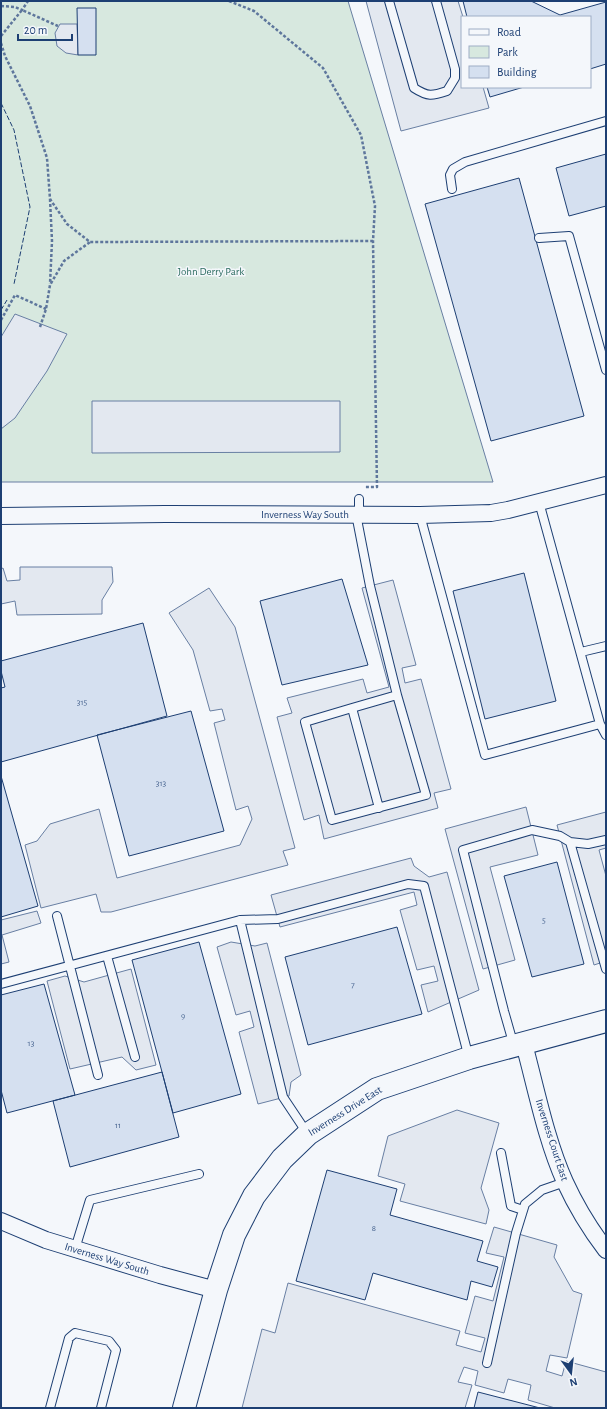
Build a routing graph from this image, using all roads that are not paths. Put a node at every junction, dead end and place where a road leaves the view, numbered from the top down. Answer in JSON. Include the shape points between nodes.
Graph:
{"nodes":[{"id":1,"x":389,"y":1,"type":"edge"},
{"id":2,"x":436,"y":1,"type":"edge"},
{"id":3,"x":606,"y":121,"type":"edge"},
{"id":4,"x":452,"y":189,"type":"dead end"},
{"id":5,"x":539,"y":238,"type":"dead end"},
{"id":6,"x":606,"y":370,"type":"edge"},
{"id":7,"x":606,"y":485,"type":"edge"},
{"id":8,"x":539,"y":502,"type":"junction"},
{"id":9,"x":358,"y":509,"type":"junction"},
{"id":10,"x":420,"y":514,"type":"junction"},
{"id":11,"x":1,"y":516,"type":"edge"},
{"id":12,"x":606,"y":646,"type":"edge"},
{"id":13,"x":581,"y":652,"type":"junction"},
{"id":14,"x":397,"y":695,"type":"junction"},
{"id":15,"x":352,"y":708,"type":"junction"},
{"id":16,"x":600,"y":724,"type":"junction"},
{"id":17,"x":606,"y":735,"type":"edge"},
{"id":18,"x":379,"y":808,"type":"junction"},
{"id":19,"x":606,"y":840,"type":"edge"},
{"id":20,"x":570,"y":842,"type":"junction"},
{"id":21,"x":57,"y":916,"type":"dead end"},
{"id":22,"x":240,"y":920,"type":"junction"},
{"id":23,"x":107,"y":956,"type":"junction"},
{"id":24,"x":70,"y":965,"type":"junction"},
{"id":25,"x":606,"y":969,"type":"edge"},
{"id":26,"x":1,"y":984,"type":"edge"},
{"id":27,"x":606,"y":1021,"type":"edge"},
{"id":28,"x":519,"y":1045,"type":"junction"},
{"id":29,"x":135,"y":1057,"type":"dead end"},
{"id":30,"x":470,"y":1058,"type":"junction"},
{"id":31,"x":98,"y":1075,"type":"dead end"},
{"id":32,"x":308,"y":1134,"type":"junction"},
{"id":33,"x":501,"y":1153,"type":"dead end"},
{"id":34,"x":200,"y":1174,"type":"dead end"},
{"id":35,"x":565,"y":1182,"type":"junction"},
{"id":36,"x":523,"y":1210,"type":"junction"},
{"id":37,"x":1,"y":1221,"type":"edge"},
{"id":38,"x":75,"y":1249,"type":"junction"},
{"id":39,"x":606,"y":1250,"type":"edge"},
{"id":40,"x":216,"y":1290,"type":"junction"},
{"id":41,"x":487,"y":1363,"type":"dead end"},
{"id":42,"x":50,"y":1408,"type":"edge"},
{"id":43,"x":101,"y":1408,"type":"edge"},
{"id":44,"x":184,"y":1408,"type":"edge"}],
"edges":[{"from":1,"to":2,"type":"lane","via":[[414,88],[429,96],[448,91],[455,78],[455,69]]},
{"from":3,"to":4,"type":"lane","via":[[465,162],[453,169],[450,175]]},
{"from":5,"to":6,"type":"lane","via":[[569,236]]},
{"from":7,"to":8,"type":"street","name":"Inverness Way South"},
{"from":8,"to":10,"type":"street","name":"Inverness Way South","via":[[491,513]]},
{"from":8,"to":13,"type":"lane"},
{"from":9,"to":10,"type":"street","name":"Inverness Way South"},
{"from":9,"to":11,"type":"street","name":"Inverness Way South"},
{"from":9,"to":14,"type":"lane","via":[[370,586]]},
{"from":10,"to":16,"type":"lane","via":[[484,755]]},
{"from":12,"to":13,"type":"lane"},
{"from":13,"to":16,"type":"lane"},
{"from":14,"to":15,"type":"lane"},
{"from":14,"to":18,"type":"lane","via":[[426,795]]},
{"from":15,"to":18,"type":"lane"},
{"from":15,"to":18,"type":"lane","via":[[305,722],[332,820]]},
{"from":16,"to":17,"type":"lane"},
{"from":19,"to":20,"type":"lane","via":[[588,844]]},
{"from":20,"to":25,"type":"lane"},
{"from":20,"to":28,"type":"lane","via":[[560,836],[532,830],[462,850],[502,1003]]},
{"from":21,"to":24,"type":"lane"},
{"from":22,"to":23,"type":"lane"},
{"from":22,"to":30,"type":"lane","via":[[278,919],[408,884],[424,886]]},
{"from":22,"to":32,"type":"lane","via":[[283,1097]]},
{"from":23,"to":24,"type":"lane"},
{"from":23,"to":29,"type":"lane"},
{"from":24,"to":26,"type":"lane"},
{"from":24,"to":31,"type":"lane"},
{"from":27,"to":28,"type":"main road","name":"Inverness Drive East"},
{"from":28,"to":30,"type":"main road","name":"Inverness Drive East"},
{"from":28,"to":35,"type":"street","name":"Inverness Court East"},
{"from":30,"to":32,"type":"main road","name":"Inverness Drive East","via":[[377,1089]]},
{"from":32,"to":40,"type":"main road","name":"Inverness Drive East","via":[[282,1159],[254,1196],[234,1235]]},
{"from":33,"to":36,"type":"lane","via":[[511,1206]]},
{"from":34,"to":38,"type":"lane","via":[[90,1200]]},
{"from":35,"to":36,"type":"lane","via":[[542,1190],[525,1204]]},
{"from":35,"to":39,"type":"street","name":"Inverness Court East","via":[[587,1225]]},
{"from":36,"to":41,"type":"lane"},
{"from":37,"to":38,"type":"street","name":"Inverness Way South"},
{"from":38,"to":40,"type":"street","name":"Inverness Way South"},
{"from":40,"to":44,"type":"main road","name":"Inverness Drive East"},
{"from":42,"to":43,"type":"lane","via":[[69,1338],[75,1333],[109,1341],[116,1350]]}]}
